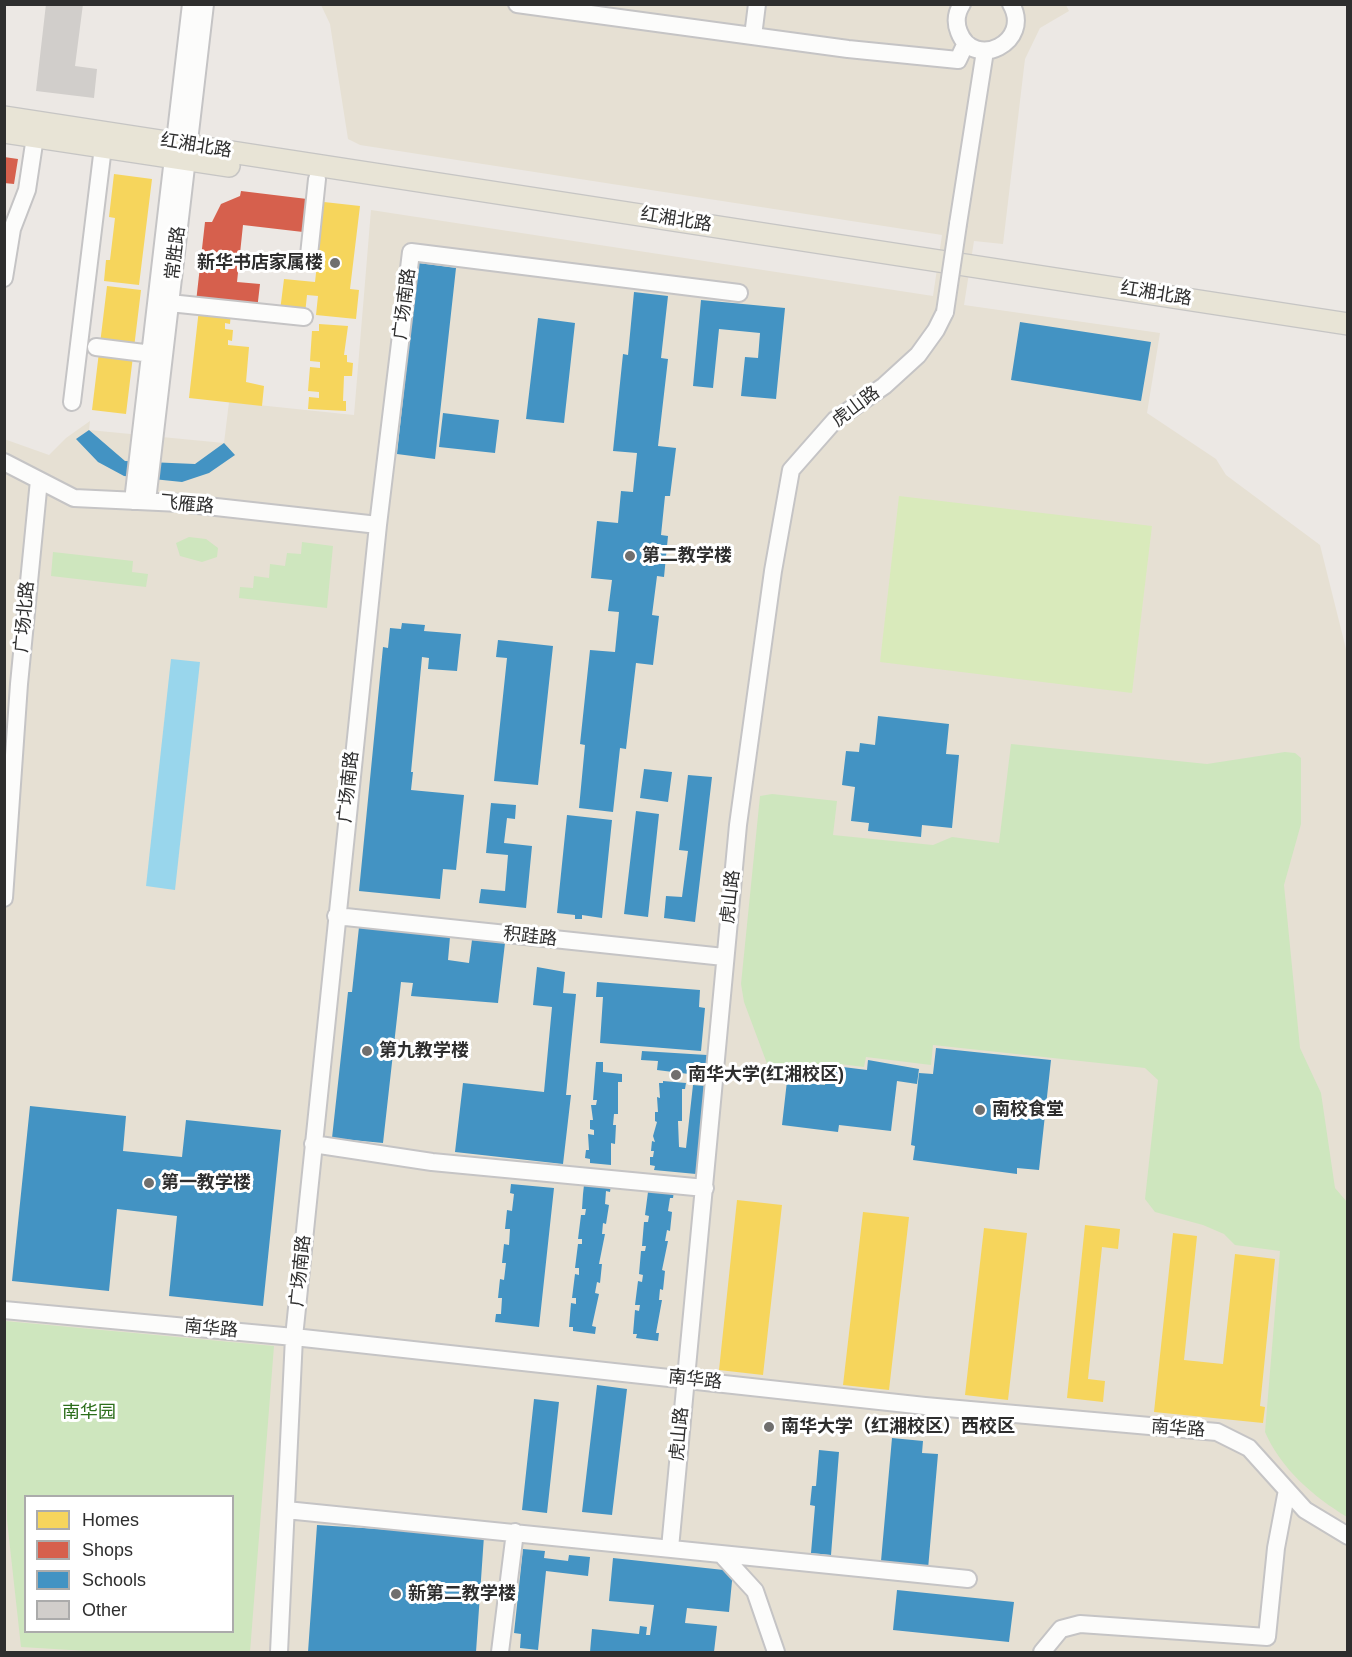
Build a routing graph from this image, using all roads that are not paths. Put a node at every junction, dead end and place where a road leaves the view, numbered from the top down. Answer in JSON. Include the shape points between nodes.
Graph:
{"nodes":[{"id":1,"x":190,"y":4,"type":"edge"},
{"id":2,"x":205,"y":4,"type":"edge"},
{"id":3,"x":517,"y":4,"type":"edge"},
{"id":4,"x":757,"y":4,"type":"edge"},
{"id":5,"x":962,"y":4,"type":"edge"},
{"id":6,"x":1015,"y":5,"type":"edge"},
{"id":7,"x":753,"y":36,"type":"junction"},
{"id":8,"x":966,"y":43,"type":"junction"},
{"id":9,"x":985,"y":51,"type":"junction"},
{"id":10,"x":4,"y":117,"type":"edge"},
{"id":11,"x":4,"y":132,"type":"edge"},
{"id":12,"x":35,"y":137,"type":"junction"},
{"id":13,"x":103,"y":147,"type":"junction"},
{"id":14,"x":181,"y":151,"type":"junction"},
{"id":15,"x":317,"y":179,"type":"junction"},
{"id":16,"x":309,"y":255,"type":"dead end"},
{"id":17,"x":4,"y":278,"type":"edge"},
{"id":18,"x":739,"y":293,"type":"dead end"},
{"id":19,"x":163,"y":302,"type":"junction"},
{"id":20,"x":304,"y":317,"type":"dead end"},
{"id":21,"x":1347,"y":324,"type":"edge"},
{"id":22,"x":1347,"y":337,"type":"edge"},
{"id":23,"x":96,"y":347,"type":"dead end"},
{"id":24,"x":157,"y":355,"type":"junction"},
{"id":25,"x":72,"y":402,"type":"dead end"},
{"id":26,"x":4,"y":462,"type":"edge"},
{"id":27,"x":39,"y":480,"type":"junction"},
{"id":28,"x":140,"y":501,"type":"junction"},
{"id":29,"x":378,"y":525,"type":"junction"},
{"id":30,"x":4,"y":898,"type":"edge"},
{"id":31,"x":336,"y":916,"type":"junction"},
{"id":32,"x":724,"y":957,"type":"junction"},
{"id":33,"x":313,"y":1144,"type":"junction"},
{"id":34,"x":705,"y":1188,"type":"junction"},
{"id":35,"x":4,"y":1310,"type":"edge"},
{"id":36,"x":294,"y":1337,"type":"junction"},
{"id":37,"x":685,"y":1379,"type":"junction"},
{"id":38,"x":1287,"y":1490,"type":"junction"},
{"id":39,"x":286,"y":1510,"type":"junction"},
{"id":40,"x":515,"y":1532,"type":"junction"},
{"id":41,"x":1347,"y":1536,"type":"edge"},
{"id":42,"x":670,"y":1548,"type":"junction"},
{"id":43,"x":722,"y":1555,"type":"junction"},
{"id":44,"x":968,"y":1579,"type":"dead end"},
{"id":45,"x":773,"y":1646,"type":"edge"},
{"id":46,"x":279,"y":1653,"type":"edge"},
{"id":47,"x":500,"y":1653,"type":"edge"},
{"id":48,"x":782,"y":1653,"type":"edge"},
{"id":49,"x":1042,"y":1653,"type":"edge"}],
"edges":[{"from":1,"to":14,"type":"street","name":"常胜路"},
{"from":2,"to":14,"type":"street","name":"常胜路"},
{"from":3,"to":7,"type":"street"},
{"from":4,"to":7,"type":"street"},
{"from":5,"to":8,"type":"street","via":[[956,18]]},
{"from":6,"to":9,"type":"street","via":[[1016,28],[1012,37],[995,50]]},
{"from":7,"to":8,"type":"street","via":[[958,60]]},
{"from":8,"to":9,"type":"street"},
{"from":9,"to":32,"type":"street","name":"虎山路","bridge":true,"via":[[945,312],[918,356],[835,420],[791,470],[773,571]]},
{"from":10,"to":14,"type":"main road","name":"红湘北路"},
{"from":11,"to":12,"type":"main road","name":"红湘北路"},
{"from":12,"to":13,"type":"main road","name":"红湘北路"},
{"from":12,"to":17,"type":"street","via":[[27,190],[12,229]]},
{"from":13,"to":14,"type":"main road","name":"红湘北路"},
{"from":13,"to":25,"type":"street"},
{"from":14,"to":15,"type":"main road","name":"红湘北路"},
{"from":14,"to":19,"type":"street","name":"常胜路"},
{"from":14,"to":21,"type":"main road","name":"红湘北路"},
{"from":15,"to":16,"type":"street"},
{"from":15,"to":22,"type":"main road","name":"红湘北路"},
{"from":18,"to":29,"type":"street","name":"广场南路","via":[[411,252]]},
{"from":19,"to":20,"type":"street"},
{"from":19,"to":24,"type":"street","name":"常胜路"},
{"from":23,"to":24,"type":"street"},
{"from":24,"to":28,"type":"street","name":"常胜路"},
{"from":26,"to":27,"type":"street","name":"飞雁路"},
{"from":27,"to":28,"type":"street","name":"飞雁路","via":[[74,498]]},
{"from":27,"to":30,"type":"street","name":"广场北路"},
{"from":28,"to":29,"type":"street","name":"飞雁路"},
{"from":29,"to":31,"type":"street","name":"广场南路"},
{"from":31,"to":32,"type":"street","name":"积跬路"},
{"from":31,"to":33,"type":"street","name":"广场南路"},
{"from":32,"to":34,"type":"street","name":"虎山路"},
{"from":33,"to":34,"type":"street","via":[[432,1162]]},
{"from":33,"to":36,"type":"street","name":"广场南路"},
{"from":34,"to":37,"type":"street","name":"虎山路"},
{"from":35,"to":36,"type":"street","name":"南华路"},
{"from":36,"to":37,"type":"street","name":"南华路"},
{"from":36,"to":39,"type":"street","name":"广场南路"},
{"from":37,"to":38,"type":"street","name":"南华路","via":[[1217,1432],[1249,1448]]},
{"from":37,"to":42,"type":"street","name":"虎山路"},
{"from":38,"to":41,"type":"street","name":"南华路","via":[[1305,1510]]},
{"from":38,"to":49,"type":"street","via":[[1276,1548],[1267,1637],[1080,1624],[1061,1629]]},
{"from":39,"to":40,"type":"street"},
{"from":39,"to":46,"type":"street","name":"广场南路"},
{"from":40,"to":42,"type":"street"},
{"from":40,"to":47,"type":"street"},
{"from":42,"to":43,"type":"street"},
{"from":43,"to":44,"type":"street"},
{"from":43,"to":45,"type":"street","via":[[755,1591]]},
{"from":45,"to":48,"type":"street"}]}
